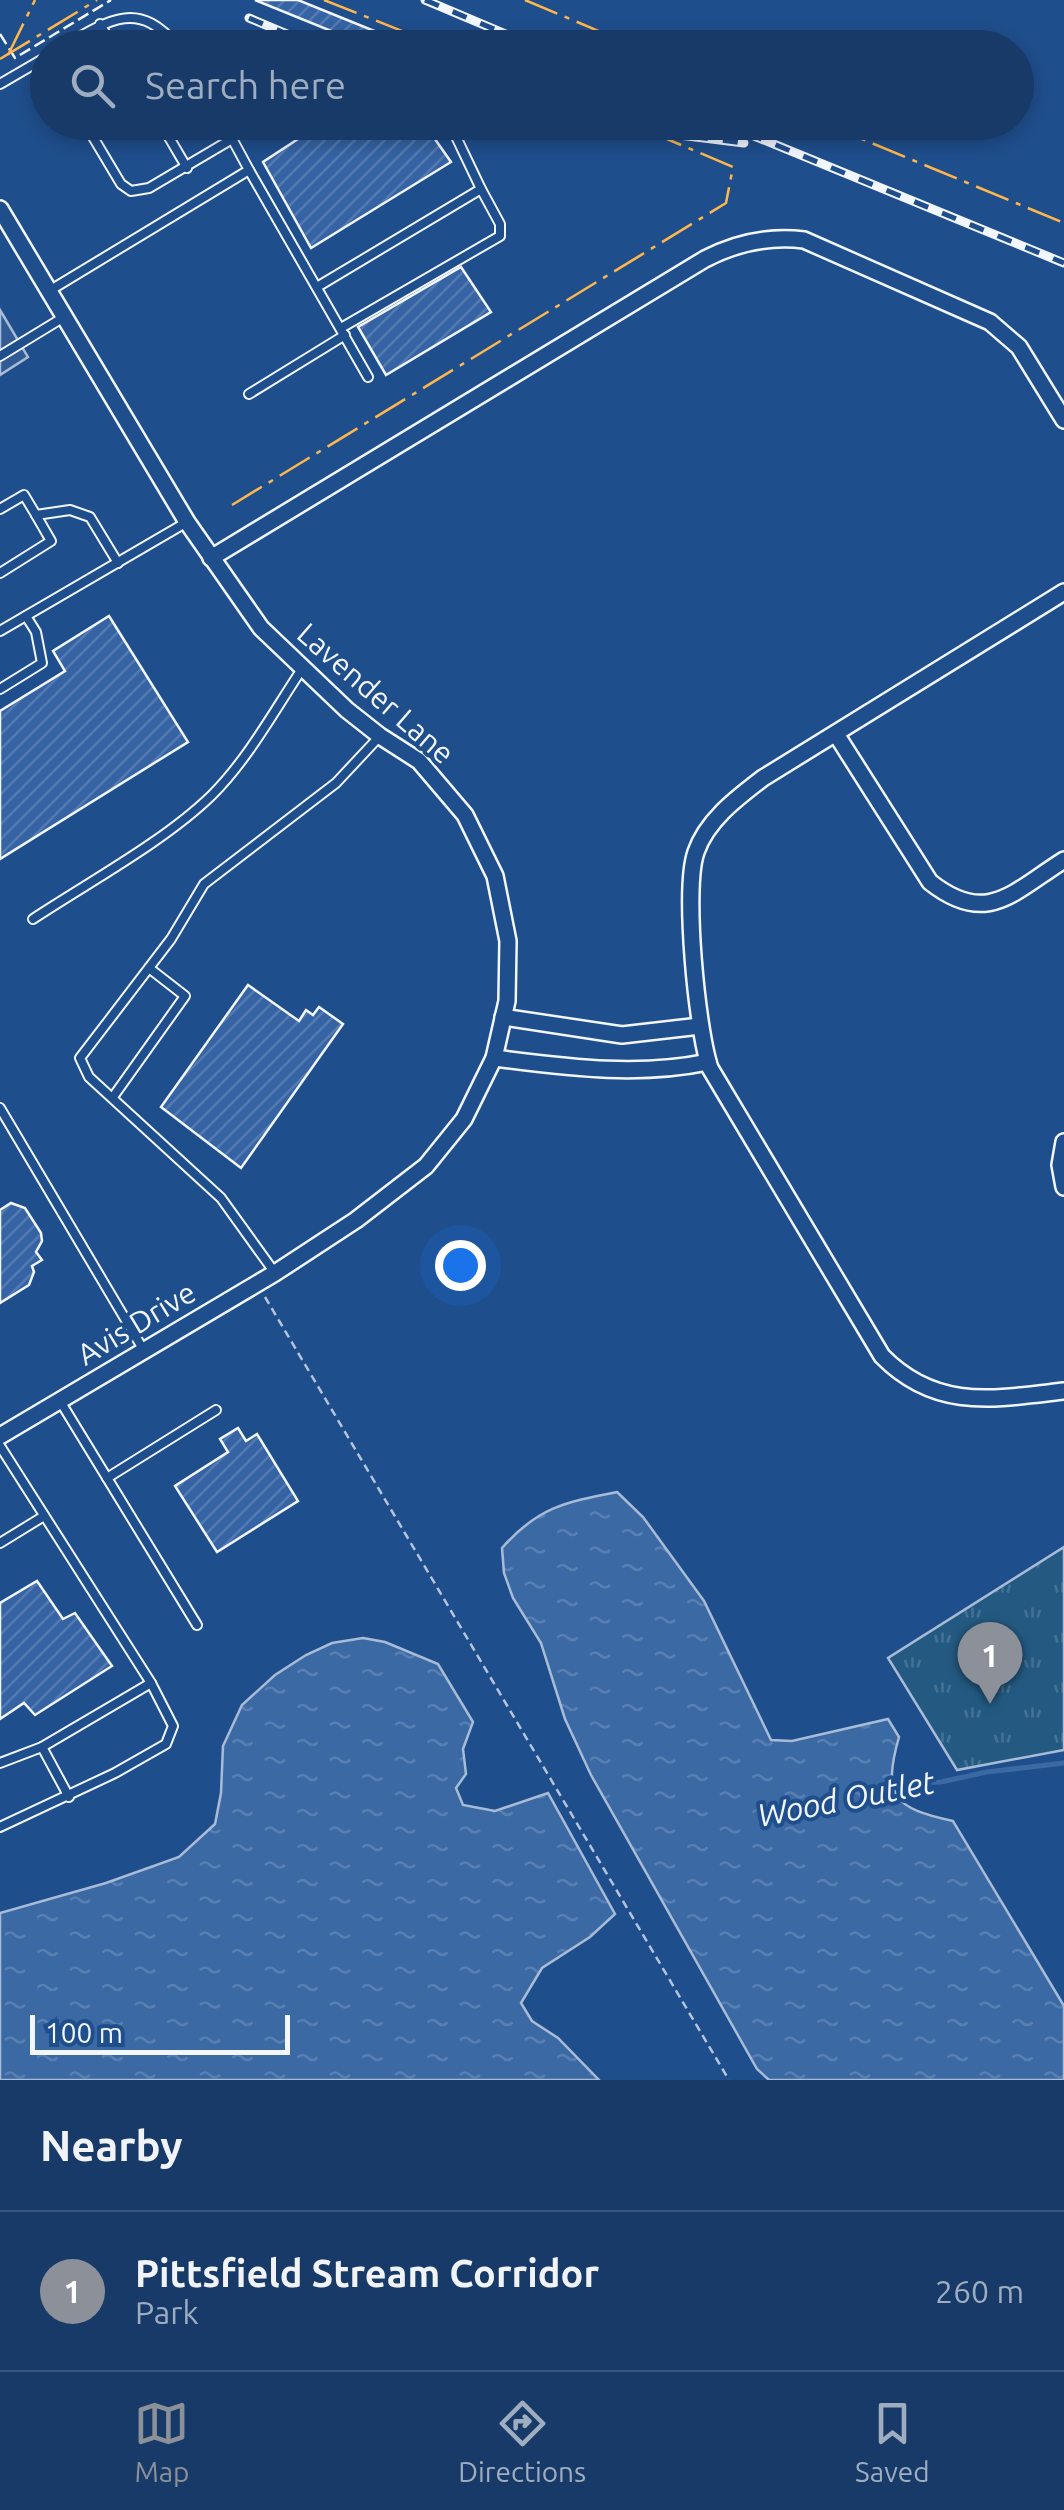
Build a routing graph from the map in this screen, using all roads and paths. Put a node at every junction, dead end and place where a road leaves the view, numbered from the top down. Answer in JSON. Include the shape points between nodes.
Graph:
{"nodes":[{"id":1,"x":100,"y":24,"type":"junction"},
{"id":2,"x":90,"y":30,"type":"edge"},
{"id":3,"x":104,"y":30,"type":"edge"},
{"id":4,"x":168,"y":30,"type":"edge"},
{"id":5,"x":30,"y":68,"type":"edge"},
{"id":6,"x":0,"y":84,"type":"edge"},
{"id":7,"x":95,"y":140,"type":"edge"},
{"id":8,"x":171,"y":140,"type":"edge"},
{"id":9,"x":225,"y":140,"type":"edge"},
{"id":10,"x":232,"y":140,"type":"edge"},
{"id":11,"x":458,"y":140,"type":"edge"},
{"id":12,"x":187,"y":168,"type":"junction"},
{"id":13,"x":249,"y":170,"type":"junction"},
{"id":14,"x":481,"y":189,"type":"junction"},
{"id":15,"x":0,"y":209,"type":"edge"},
{"id":16,"x":317,"y":287,"type":"junction"},
{"id":17,"x":49,"y":292,"type":"junction"},
{"id":18,"x":64,"y":317,"type":"junction"},
{"id":19,"x":343,"y":332,"type":"junction"},
{"id":20,"x":0,"y":356,"type":"edge"},
{"id":21,"x":368,"y":377,"type":"dead end"},
{"id":22,"x":249,"y":394,"type":"dead end"},
{"id":23,"x":1064,"y":420,"type":"edge"},
{"id":24,"x":0,"y":510,"type":"edge"},
{"id":25,"x":36,"y":515,"type":"junction"},
{"id":26,"x":187,"y":522,"type":"junction"},
{"id":27,"x":210,"y":558,"type":"junction"},
{"id":28,"x":118,"y":563,"type":"junction"},
{"id":29,"x":0,"y":573,"type":"edge"},
{"id":30,"x":1064,"y":592,"type":"edge"},
{"id":31,"x":26,"y":616,"type":"junction"},
{"id":32,"x":0,"y":631,"type":"edge"},
{"id":33,"x":302,"y":669,"type":"junction"},
{"id":34,"x":0,"y":690,"type":"edge"},
{"id":35,"x":836,"y":734,"type":"junction"},
{"id":36,"x":380,"y":736,"type":"junction"},
{"id":37,"x":1064,"y":860,"type":"edge"},
{"id":38,"x":33,"y":919,"type":"dead end"},
{"id":39,"x":149,"y":968,"type":"junction"},
{"id":40,"x":503,"y":1017,"type":"junction"},
{"id":41,"x":700,"y":1026,"type":"junction"},
{"id":42,"x":494,"y":1058,"type":"junction"},
{"id":43,"x":708,"y":1062,"type":"junction"},
{"id":44,"x":112,"y":1097,"type":"junction"},
{"id":45,"x":0,"y":1108,"type":"edge"},
{"id":46,"x":4,"y":1124,"type":"edge"},
{"id":47,"x":1064,"y":1142,"type":"edge"},
{"id":48,"x":1064,"y":1188,"type":"edge"},
{"id":49,"x":300,"y":1256,"type":"joint"},
{"id":50,"x":274,"y":1273,"type":"junction"},
{"id":51,"x":256,"y":1283,"type":"junction"},
{"id":52,"x":144,"y":1350,"type":"junction"},
{"id":53,"x":1064,"y":1391,"type":"edge"},
{"id":54,"x":60,"y":1400,"type":"junction"},
{"id":55,"x":216,"y":1410,"type":"dead end"},
{"id":56,"x":0,"y":1436,"type":"edge"},
{"id":57,"x":0,"y":1446,"type":"edge"},
{"id":58,"x":107,"y":1478,"type":"junction"},
{"id":59,"x":44,"y":1516,"type":"junction"},
{"id":60,"x":0,"y":1543,"type":"edge"},
{"id":61,"x":196,"y":1625,"type":"dead end"},
{"id":62,"x":151,"y":1682,"type":"junction"},
{"id":63,"x":42,"y":1747,"type":"junction"},
{"id":64,"x":0,"y":1763,"type":"edge"},
{"id":65,"x":69,"y":1797,"type":"junction"},
{"id":66,"x":0,"y":1827,"type":"edge"},
{"id":67,"x":730,"y":2080,"type":"edge"}],
"edges":[{"from":1,"to":2,"type":"lane"},
{"from":1,"to":3,"type":"lane"},
{"from":1,"to":4,"type":"lane","via":[[122,11],[144,10]]},
{"from":5,"to":6,"type":"lane"},
{"from":7,"to":12,"type":"lane","via":[[132,191]]},
{"from":8,"to":12,"type":"lane"},
{"from":9,"to":12,"type":"lane"},
{"from":10,"to":13,"type":"lane"},
{"from":11,"to":14,"type":"lane"},
{"from":13,"to":16,"type":"lane"},
{"from":13,"to":17,"type":"lane"},
{"from":14,"to":16,"type":"lane"},
{"from":14,"to":19,"type":"lane","via":[[500,236]]},
{"from":15,"to":17,"type":"street","name":"Lavender Lane"},
{"from":16,"to":19,"type":"lane"},
{"from":17,"to":18,"type":"street","name":"Lavender Lane"},
{"from":18,"to":20,"type":"lane"},
{"from":18,"to":26,"type":"street","name":"Lavender Lane"},
{"from":19,"to":21,"type":"lane"},
{"from":19,"to":22,"type":"lane"},
{"from":23,"to":27,"type":"street","via":[[1019,348],[990,322],[804,240],[756,241],[705,258]]},
{"from":24,"to":25,"type":"lane","via":[[24,495]]},
{"from":25,"to":28,"type":"lane","via":[[70,510],[90,517]]},
{"from":25,"to":29,"type":"lane","via":[[51,541]]},
{"from":26,"to":27,"type":"street","name":"Lavender Lane"},
{"from":26,"to":28,"type":"lane"},
{"from":27,"to":33,"type":"street","name":"Lavender Lane","via":[[261,628]]},
{"from":28,"to":31,"type":"lane"},
{"from":30,"to":35,"type":"street"},
{"from":31,"to":32,"type":"lane"},
{"from":31,"to":34,"type":"lane","via":[[42,664]]},
{"from":33,"to":36,"type":"street","name":"Lavender Lane"},
{"from":33,"to":38,"type":"lane","via":[[213,794],[178,825]]},
{"from":35,"to":37,"type":"street","via":[[930,882],[947,896],[991,906]]},
{"from":35,"to":41,"type":"street","via":[[728,805],[696,851],[690,882]]},
{"from":36,"to":39,"type":"lane","via":[[336,783],[204,884]]},
{"from":36,"to":40,"type":"street","name":"Lavender Lane","via":[[419,761],[465,815],[495,876],[508,941]]},
{"from":39,"to":44,"type":"lane","via":[[80,1058],[89,1078]]},
{"from":39,"to":44,"type":"lane","via":[[185,996]]},
{"from":40,"to":41,"type":"street","via":[[622,1035]]},
{"from":40,"to":42,"type":"street","name":"Lavender Lane"},
{"from":41,"to":43,"type":"street"},
{"from":42,"to":43,"type":"street","via":[[625,1071]]},
{"from":42,"to":49,"type":"street","name":"Lavender Lane","via":[[464,1118],[426,1166]]},
{"from":43,"to":53,"type":"street","via":[[871,1339],[900,1374],[949,1396]]},
{"from":44,"to":50,"type":"lane","via":[[221,1198]]},
{"from":45,"to":46,"type":"lane"},
{"from":46,"to":52,"type":"lane"},
{"from":47,"to":48,"type":"street"},
{"from":49,"to":50,"type":"street","name":"Avis Drive"},
{"from":50,"to":51,"type":"street","name":"Avis Drive"},
{"from":51,"to":52,"type":"street","name":"Avis Drive"},
{"from":51,"to":67,"type":"path"},
{"from":52,"to":54,"type":"street","name":"Avis Drive"},
{"from":54,"to":56,"type":"street","name":"Avis Drive"},
{"from":54,"to":58,"type":"lane"},
{"from":55,"to":58,"type":"lane"},
{"from":57,"to":59,"type":"lane"},
{"from":58,"to":61,"type":"lane"},
{"from":59,"to":60,"type":"lane"},
{"from":59,"to":62,"type":"lane"},
{"from":62,"to":63,"type":"lane"},
{"from":62,"to":65,"type":"lane","via":[[173,1726],[166,1744]]},
{"from":63,"to":64,"type":"lane"},
{"from":63,"to":65,"type":"lane"},
{"from":65,"to":66,"type":"lane"}]}
